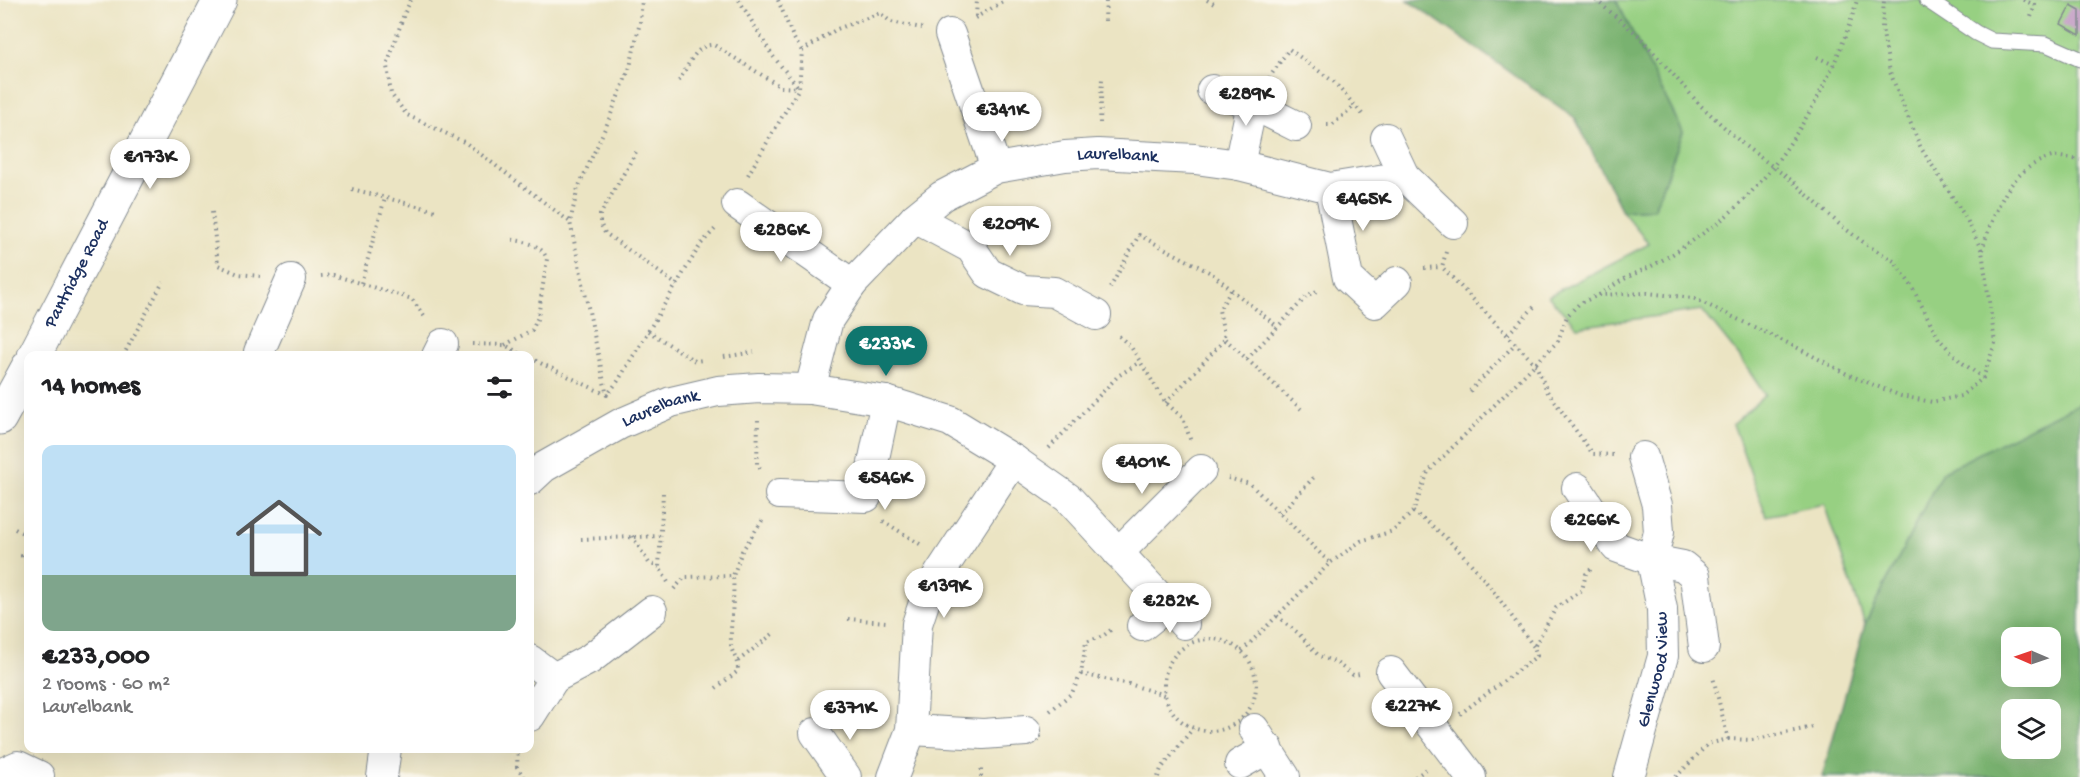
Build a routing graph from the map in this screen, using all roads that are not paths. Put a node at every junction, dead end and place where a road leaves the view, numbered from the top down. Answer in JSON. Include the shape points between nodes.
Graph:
{"nodes":[{"id":1,"x":220,"y":0,"type":"edge"},
{"id":2,"x":1927,"y":0,"type":"edge"},
{"id":3,"x":950,"y":34,"type":"road end"},
{"id":4,"x":2080,"y":59,"type":"edge"},
{"id":5,"x":1212,"y":90,"type":"dead end"},
{"id":6,"x":1252,"y":104,"type":"junction"},
{"id":7,"x":1296,"y":126,"type":"dead end"},
{"id":8,"x":1386,"y":138,"type":"road end"},
{"id":9,"x":1239,"y":165,"type":"junction"},
{"id":10,"x":996,"y":168,"type":"junction"},
{"id":11,"x":1404,"y":176,"type":"junction"},
{"id":12,"x":1330,"y":188,"type":"junction"},
{"id":13,"x":737,"y":204,"type":"road end"},
{"id":14,"x":915,"y":218,"type":"junction"},
{"id":15,"x":1453,"y":223,"type":"road end"},
{"id":16,"x":291,"y":279,"type":"road end"},
{"id":17,"x":1397,"y":282,"type":"dead end"},
{"id":18,"x":852,"y":284,"type":"junction"},
{"id":19,"x":1096,"y":315,"type":"road end"},
{"id":20,"x":37,"y":351,"type":"edge"},
{"id":21,"x":259,"y":351,"type":"edge"},
{"id":22,"x":24,"y":374,"type":"edge"},
{"id":23,"x":810,"y":389,"type":"junction"},
{"id":24,"x":886,"y":401,"type":"junction"},
{"id":25,"x":0,"y":418,"type":"edge"},
{"id":26,"x":1643,"y":457,"type":"road end"},
{"id":27,"x":1020,"y":465,"type":"junction"},
{"id":28,"x":1200,"y":470,"type":"road end"},
{"id":29,"x":534,"y":476,"type":"edge"},
{"id":30,"x":1577,"y":488,"type":"dead end"},
{"id":31,"x":780,"y":494,"type":"road end"},
{"id":32,"x":1118,"y":553,"type":"junction"},
{"id":33,"x":1652,"y":560,"type":"junction"},
{"id":34,"x":652,"y":611,"type":"dead end"},
{"id":35,"x":1142,"y":626,"type":"road end"},
{"id":36,"x":1704,"y":647,"type":"road end"},
{"id":37,"x":534,"y":663,"type":"edge"},
{"id":38,"x":1391,"y":672,"type":"road end"},
{"id":39,"x":554,"y":678,"type":"junction"},
{"id":40,"x":534,"y":710,"type":"edge"},
{"id":41,"x":911,"y":721,"type":"junction"},
{"id":42,"x":1026,"y":731,"type":"road end"},
{"id":43,"x":815,"y":733,"type":"road end"},
{"id":44,"x":385,"y":753,"type":"edge"},
{"id":45,"x":1240,"y":764,"type":"dead end"},
{"id":46,"x":0,"y":774,"type":"edge"},
{"id":47,"x":39,"y":776,"type":"edge"},
{"id":48,"x":382,"y":777,"type":"edge"},
{"id":49,"x":846,"y":777,"type":"edge"},
{"id":50,"x":893,"y":777,"type":"edge"},
{"id":51,"x":1285,"y":777,"type":"edge"},
{"id":52,"x":1471,"y":777,"type":"edge"},
{"id":53,"x":1629,"y":777,"type":"edge"}],
"edges":[{"from":1,"to":20,"type":"street","name":"Pantridge Road"},
{"from":2,"to":4,"type":"lane","via":[[1992,41],[2046,44]]},
{"from":3,"to":10,"type":"street"},
{"from":5,"to":6,"type":"street"},
{"from":6,"to":7,"type":"street"},
{"from":6,"to":9,"type":"street"},
{"from":8,"to":11,"type":"street"},
{"from":9,"to":10,"type":"street","name":"Laurelbank","via":[[1098,154]]},
{"from":9,"to":12,"type":"street","name":"Laurelbank"},
{"from":10,"to":14,"type":"street","name":"Laurelbank","via":[[942,196]]},
{"from":11,"to":12,"type":"street","name":"Laurelbank"},
{"from":11,"to":15,"type":"street"},
{"from":12,"to":17,"type":"street","via":[[1348,278],[1375,303]]},
{"from":13,"to":18,"type":"street"},
{"from":14,"to":18,"type":"street","name":"Laurelbank"},
{"from":14,"to":19,"type":"street","via":[[971,248],[988,273],[1023,290],[1054,292]]},
{"from":16,"to":21,"type":"street"},
{"from":18,"to":23,"type":"street","name":"Laurelbank","via":[[828,320]]},
{"from":22,"to":25,"type":"street"},
{"from":23,"to":24,"type":"street","name":"Laurelbank"},
{"from":23,"to":29,"type":"street","name":"Laurelbank","via":[[718,391],[671,402],[620,424]]},
{"from":24,"to":27,"type":"street","name":"Laurelbank","via":[[950,421]]},
{"from":24,"to":31,"type":"street","via":[[866,496]]},
{"from":26,"to":33,"type":"street","name":"Glenwood View","via":[[1657,505],[1659,532]]},
{"from":27,"to":32,"type":"street","name":"Laurelbank","via":[[1068,498]]},
{"from":27,"to":41,"type":"street","via":[[928,591],[917,624]]},
{"from":28,"to":32,"type":"street"},
{"from":30,"to":33,"type":"street","via":[[1616,547]]},
{"from":32,"to":35,"type":"street","name":"Laurelbank","via":[[1175,615]]},
{"from":33,"to":36,"type":"street","via":[[1683,566],[1695,576]]},
{"from":33,"to":53,"type":"street","name":"Glenwood View","via":[[1662,609],[1663,656]]},
{"from":34,"to":39,"type":"street","via":[[590,659]]},
{"from":37,"to":39,"type":"street"},
{"from":38,"to":52,"type":"street"},
{"from":39,"to":40,"type":"street"},
{"from":41,"to":42,"type":"street","via":[[983,734]]},
{"from":41,"to":50,"type":"street"},
{"from":43,"to":49,"type":"street"},
{"from":44,"to":48,"type":"street"},
{"from":45,"to":51,"type":"street","via":[[1261,739]]},
{"from":46,"to":47,"type":"street","via":[[18,766]]}]}
